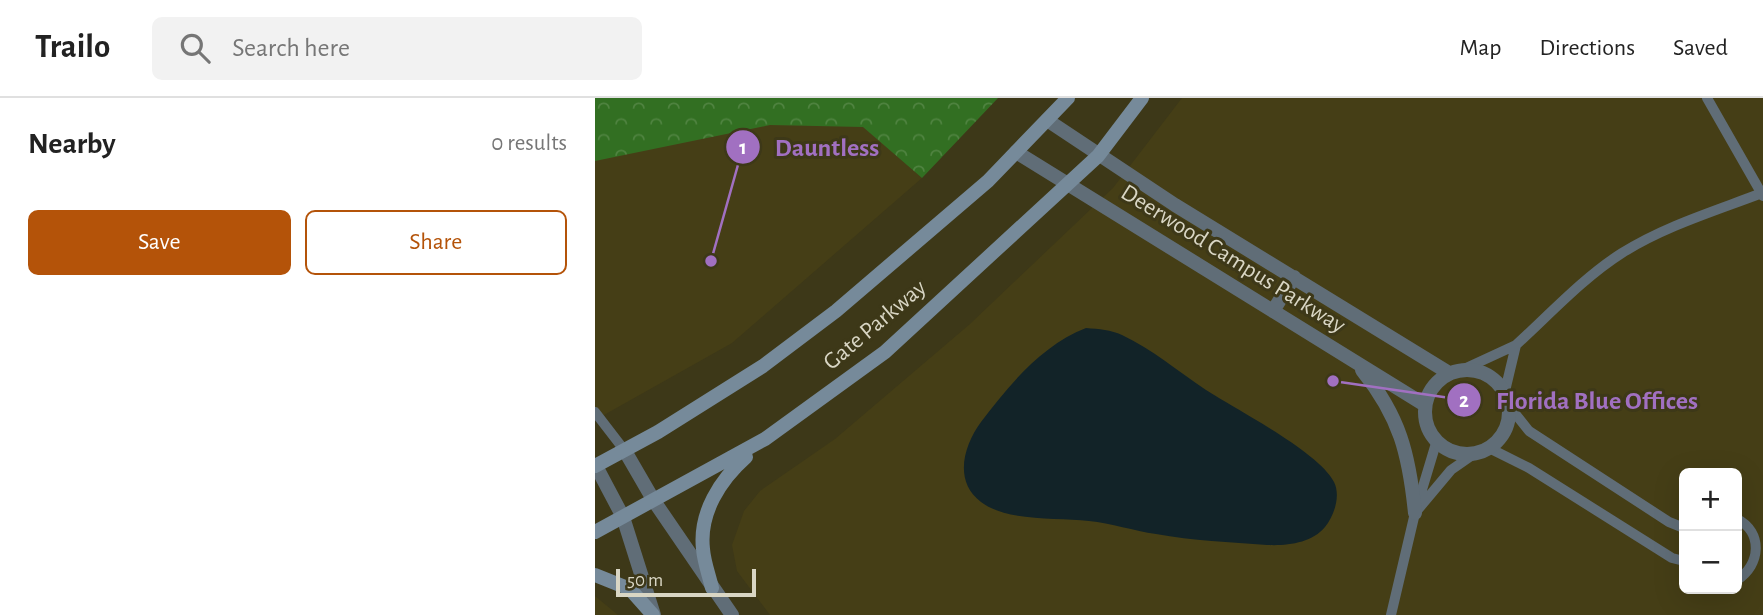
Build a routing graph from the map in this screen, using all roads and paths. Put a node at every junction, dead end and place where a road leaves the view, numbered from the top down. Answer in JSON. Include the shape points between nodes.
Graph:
{"nodes":[{"id":1,"x":1067,"y":98,"type":"edge"},
{"id":2,"x":1142,"y":98,"type":"edge"},
{"id":3,"x":1707,"y":98,"type":"edge"},
{"id":4,"x":1048,"y":120,"type":"junction"},
{"id":5,"x":1016,"y":152,"type":"junction"},
{"id":6,"x":1098,"y":156,"type":"junction"},
{"id":7,"x":1068,"y":184,"type":"junction"},
{"id":8,"x":1762,"y":195,"type":"edge"},
{"id":9,"x":1294,"y":277,"type":"junction"},
{"id":10,"x":1273,"y":311,"type":"junction"},
{"id":11,"x":1516,"y":345,"type":"junction"},
{"id":12,"x":1355,"y":361,"type":"junction"},
{"id":13,"x":1464,"y":369,"type":"junction"},
{"id":14,"x":1449,"y":373,"type":"junction"},
{"id":15,"x":1505,"y":391,"type":"junction"},
{"id":16,"x":1425,"y":405,"type":"junction"},
{"id":17,"x":1509,"y":407,"type":"junction"},
{"id":18,"x":595,"y":412,"type":"edge"},
{"id":19,"x":765,"y":439,"type":"junction"},
{"id":20,"x":1437,"y":440,"type":"junction"},
{"id":21,"x":1489,"y":448,"type":"junction"},
{"id":22,"x":625,"y":451,"type":"junction"},
{"id":23,"x":1474,"y":454,"type":"junction"},
{"id":24,"x":595,"y":466,"type":"edge"},
{"id":25,"x":654,"y":501,"type":"junction"},
{"id":26,"x":1415,"y":513,"type":"junction"},
{"id":27,"x":623,"y":517,"type":"junction"},
{"id":28,"x":1742,"y":523,"type":"edge"},
{"id":29,"x":1679,"y":526,"type":"edge"},
{"id":30,"x":595,"y":532,"type":"edge"},
{"id":31,"x":1679,"y":560,"type":"edge"},
{"id":32,"x":595,"y":575,"type":"edge"},
{"id":33,"x":1742,"y":577,"type":"edge"},
{"id":34,"x":712,"y":588,"type":"junction"},
{"id":35,"x":653,"y":615,"type":"edge"},
{"id":36,"x":732,"y":615,"type":"edge"},
{"id":37,"x":1391,"y":615,"type":"edge"}],
"edges":[{"from":1,"to":4,"type":"main road","name":"Gate Parkway"},
{"from":2,"to":6,"type":"main road","name":"Gate Parkway"},
{"from":3,"to":8,"type":"lane"},
{"from":4,"to":5,"type":"main road","name":"Gate Parkway"},
{"from":4,"to":6,"type":"street","name":"Deerwood Campus Parkway"},
{"from":5,"to":7,"type":"street","name":"Deerwood Campus Parkway"},
{"from":5,"to":22,"type":"main road","name":"Gate Parkway","via":[[837,311],[763,366]]},
{"from":6,"to":7,"type":"main road","name":"Gate Parkway"},
{"from":6,"to":9,"type":"street","name":"Deerwood Campus Parkway"},
{"from":7,"to":10,"type":"street","name":"Deerwood Campus Parkway"},
{"from":7,"to":19,"type":"main road","name":"Gate Parkway","via":[[885,352]]},
{"from":8,"to":11,"type":"lane","via":[[1677,225],[1622,253]]},
{"from":9,"to":10,"type":"street"},
{"from":9,"to":14,"type":"street","name":"Deerwood Campus Parkway"},
{"from":10,"to":12,"type":"street","name":"Deerwood Campus Parkway"},
{"from":11,"to":13,"type":"lane"},
{"from":11,"to":15,"type":"lane"},
{"from":12,"to":16,"type":"street","name":"Deerwood Campus Parkway"},
{"from":12,"to":26,"type":"street","via":[[1381,393],[1395,422],[1411,467]]},
{"from":13,"to":14,"type":"street"},
{"from":13,"to":15,"type":"street","via":[[1480,371]]},
{"from":14,"to":16,"type":"street","via":[[1433,386]]},
{"from":15,"to":17,"type":"street"},
{"from":16,"to":20,"type":"street","via":[[1426,421]]},
{"from":17,"to":21,"type":"street","via":[[1505,430]]},
{"from":17,"to":29,"type":"lane","via":[[1529,431]]},
{"from":18,"to":22,"type":"lane"},
{"from":19,"to":25,"type":"main road","name":"Gate Parkway"},
{"from":19,"to":34,"type":"main road","via":[[730,471],[705,520],[703,549]]},
{"from":20,"to":23,"type":"street","via":[[1458,453]]},
{"from":20,"to":26,"type":"lane"},
{"from":21,"to":23,"type":"street"},
{"from":21,"to":31,"type":"lane"},
{"from":22,"to":24,"type":"main road","name":"Gate Parkway"},
{"from":22,"to":25,"type":"street"},
{"from":23,"to":26,"type":"lane","via":[[1451,470]]},
{"from":24,"to":27,"type":"street"},
{"from":25,"to":27,"type":"main road","name":"Gate Parkway"},
{"from":25,"to":34,"type":"street"},
{"from":26,"to":37,"type":"lane"},
{"from":27,"to":30,"type":"main road","name":"Gate Parkway"},
{"from":27,"to":35,"type":"street"},
{"from":28,"to":33,"type":"lane","via":[[1758,545],[1756,560]]},
{"from":32,"to":35,"type":"main road","via":[[630,589]]},
{"from":34,"to":36,"type":"street"}]}
